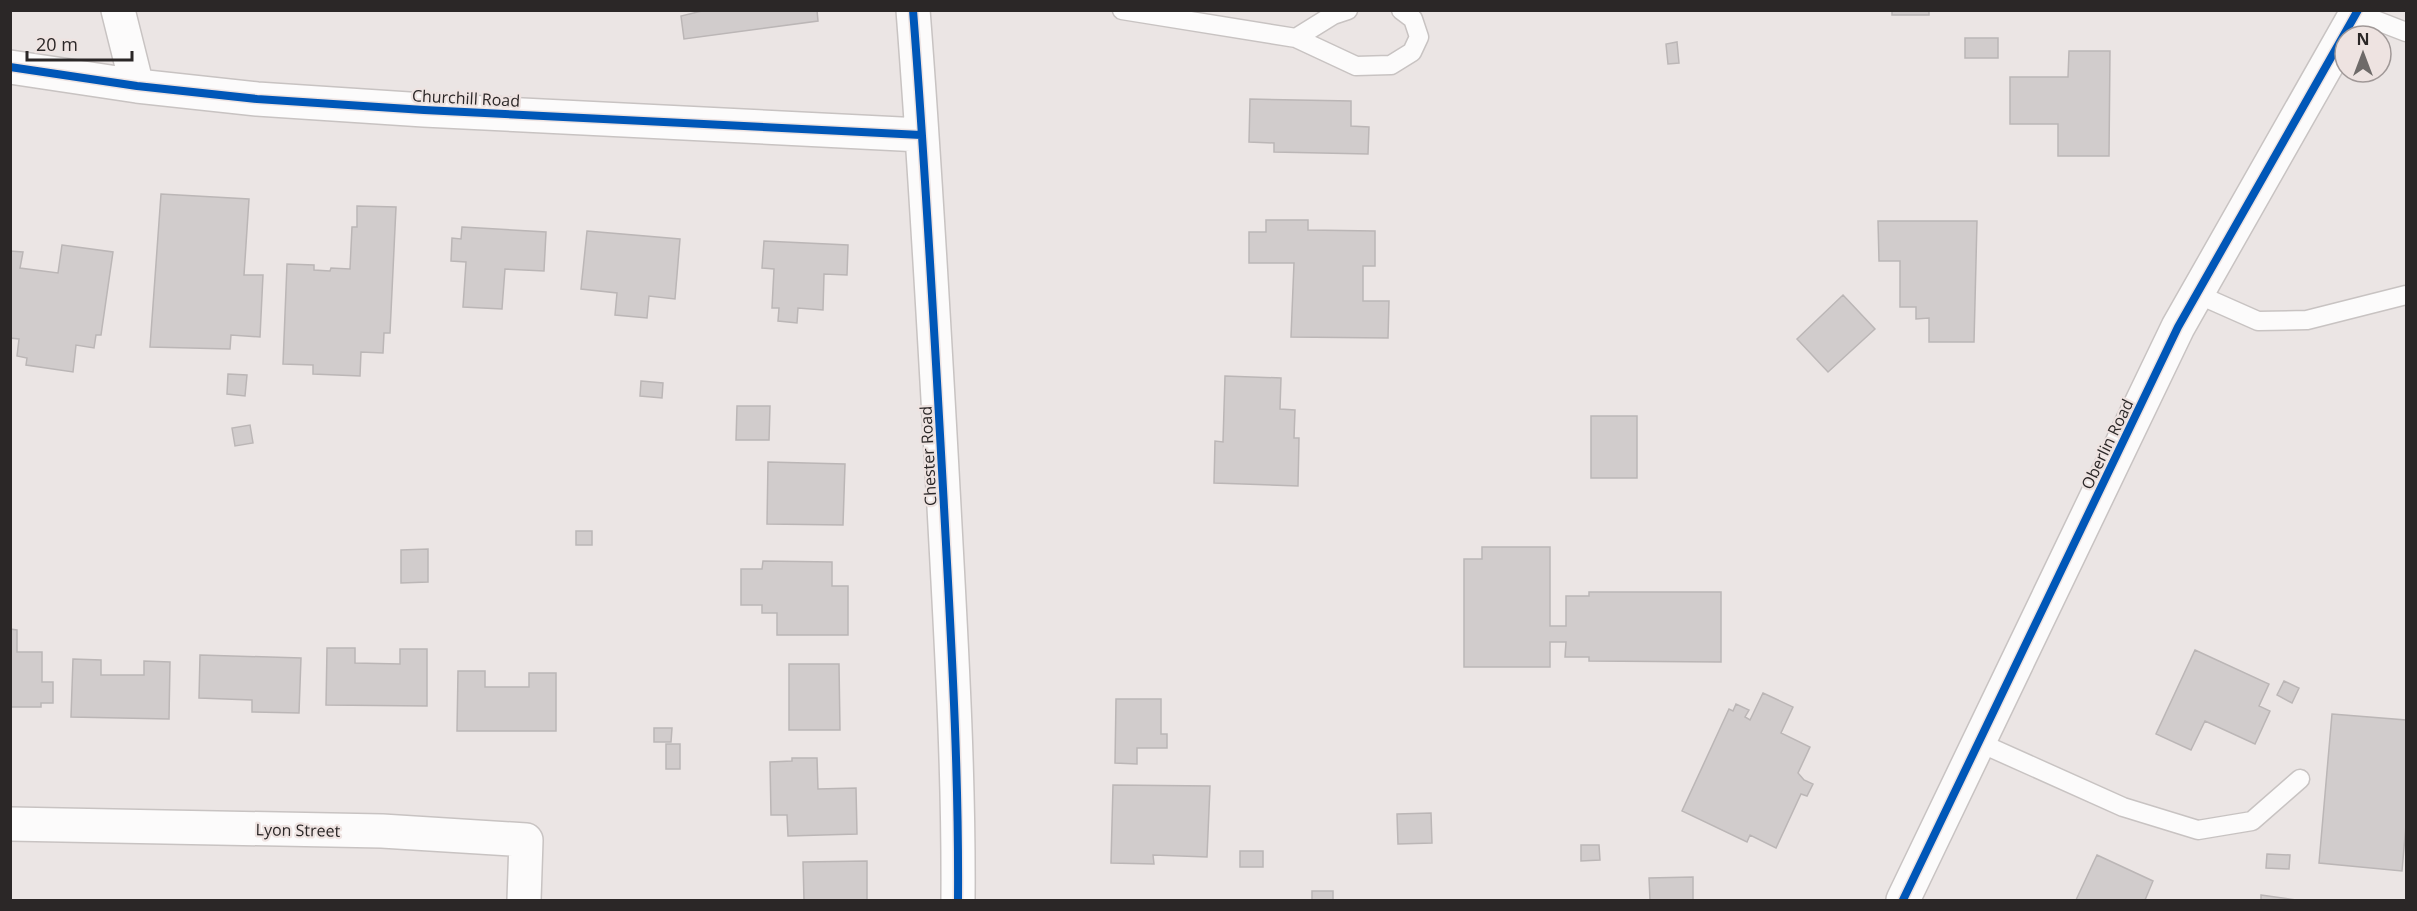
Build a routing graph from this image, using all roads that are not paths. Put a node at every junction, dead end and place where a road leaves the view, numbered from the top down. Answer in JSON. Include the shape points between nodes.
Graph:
{"nodes":[{"id":1,"x":118,"y":10,"type":"edge"},
{"id":2,"x":913,"y":10,"type":"edge"},
{"id":3,"x":1122,"y":10,"type":"edge"},
{"id":4,"x":1348,"y":10,"type":"edge"},
{"id":5,"x":1401,"y":10,"type":"edge"},
{"id":6,"x":2357,"y":12,"type":"edge"},
{"id":7,"x":2406,"y":32,"type":"edge"},
{"id":8,"x":1296,"y":38,"type":"junction"},
{"id":9,"x":10,"y":67,"type":"edge"},
{"id":10,"x":137,"y":86,"type":"junction"},
{"id":11,"x":921,"y":135,"type":"junction"},
{"id":12,"x":2197,"y":294,"type":"junction"},
{"id":13,"x":2406,"y":295,"type":"edge"},
{"id":14,"x":1978,"y":742,"type":"junction"},
{"id":15,"x":2300,"y":779,"type":"dead end"},
{"id":16,"x":10,"y":824,"type":"edge"},
{"id":17,"x":524,"y":900,"type":"edge"},
{"id":18,"x":958,"y":900,"type":"edge"},
{"id":19,"x":1903,"y":900,"type":"edge"}],
"edges":[{"from":1,"to":10,"type":"street"},
{"from":2,"to":11,"type":"street","name":"Chester Road"},
{"from":3,"to":8,"type":"lane"},
{"from":4,"to":8,"type":"lane"},
{"from":5,"to":8,"type":"lane","via":[[1413,19],[1419,37],[1412,52],[1391,65],[1356,66]]},
{"from":6,"to":7,"type":"lane"},
{"from":6,"to":12,"type":"street","name":"Oberlin Road"},
{"from":9,"to":10,"type":"street","name":"Churchill Road"},
{"from":10,"to":11,"type":"street","name":"Churchill Road","via":[[424,110]]},
{"from":11,"to":18,"type":"street","name":"Chester Road","via":[[949,607],[959,832]]},
{"from":12,"to":13,"type":"lane","via":[[2258,321],[2307,320]]},
{"from":12,"to":14,"type":"street","name":"Oberlin Road"},
{"from":14,"to":15,"type":"lane","via":[[2123,807],[2198,830],[2252,821]]},
{"from":14,"to":19,"type":"street","name":"Oberlin Road"},
{"from":16,"to":17,"type":"street","name":"Lyon Street","via":[[382,831],[526,840]]}]}
